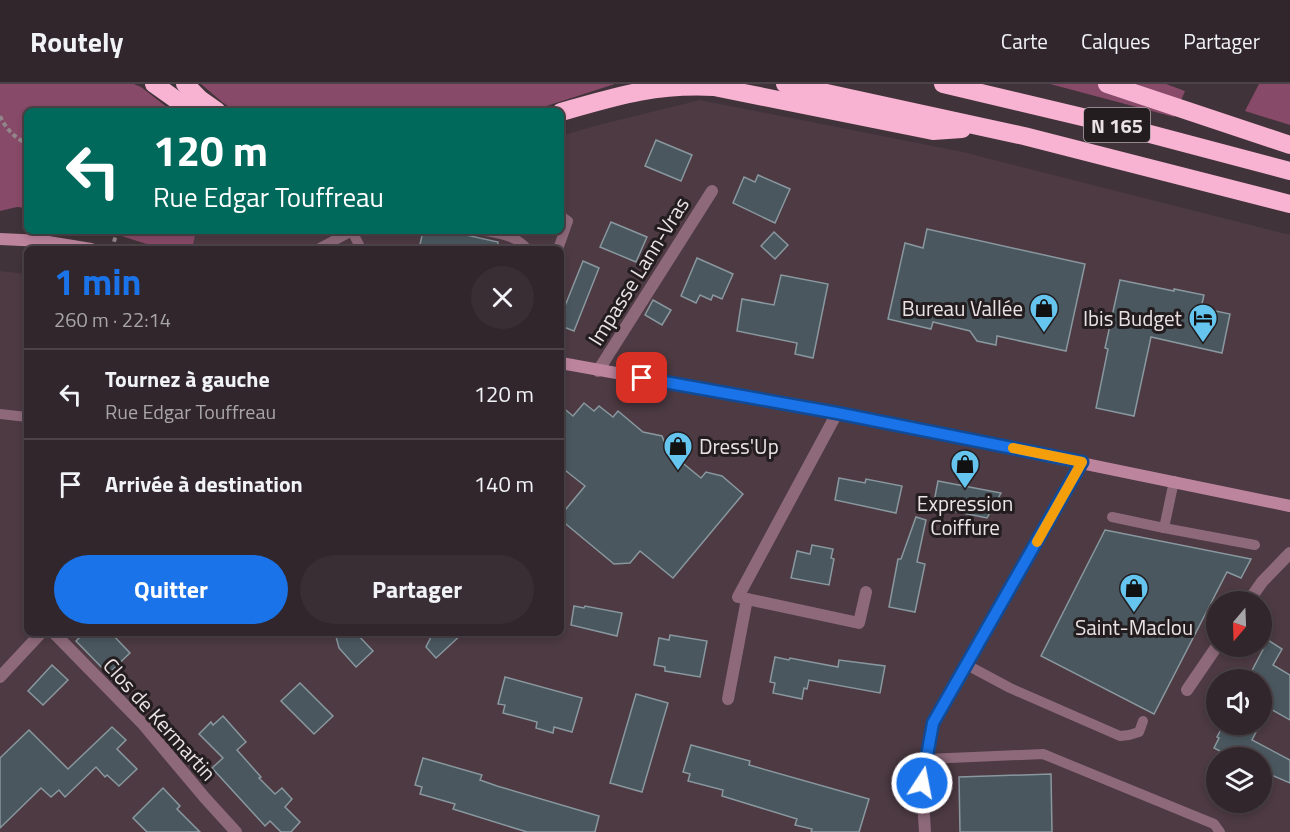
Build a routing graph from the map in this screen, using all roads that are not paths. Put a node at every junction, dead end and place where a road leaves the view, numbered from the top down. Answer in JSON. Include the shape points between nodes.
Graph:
{"nodes":[{"id":1,"x":154,"y":84,"type":"edge"},
{"id":2,"x":185,"y":84,"type":"edge"},
{"id":3,"x":785,"y":84,"type":"edge"},
{"id":4,"x":943,"y":84,"type":"edge"},
{"id":5,"x":1107,"y":84,"type":"edge"},
{"id":6,"x":188,"y":108,"type":"edge"},
{"id":7,"x":213,"y":108,"type":"edge"},
{"id":8,"x":564,"y":111,"type":"edge"},
{"id":9,"x":983,"y":128,"type":"junction"},
{"id":10,"x":1290,"y":146,"type":"edge"},
{"id":11,"x":1290,"y":171,"type":"edge"},
{"id":12,"x":712,"y":191,"type":"dead end"},
{"id":13,"x":1290,"y":204,"type":"edge"},
{"id":14,"x":564,"y":218,"type":"edge"},
{"id":15,"x":564,"y":232,"type":"edge"},
{"id":16,"x":346,"y":234,"type":"edge"},
{"id":17,"x":499,"y":234,"type":"edge"},
{"id":18,"x":0,"y":239,"type":"edge"},
{"id":19,"x":73,"y":246,"type":"edge"},
{"id":20,"x":324,"y":246,"type":"edge"},
{"id":21,"x":525,"y":246,"type":"edge"},
{"id":22,"x":564,"y":364,"type":"edge"},
{"id":23,"x":598,"y":371,"type":"junction"},
{"id":24,"x":837,"y":413,"type":"junction"},
{"id":25,"x":0,"y":414,"type":"edge"},
{"id":26,"x":24,"y":417,"type":"edge"},
{"id":27,"x":1082,"y":462,"type":"junction"},
{"id":28,"x":1174,"y":481,"type":"junction"},
{"id":29,"x":1290,"y":506,"type":"edge"},
{"id":30,"x":1112,"y":517,"type":"dead end"},
{"id":31,"x":1164,"y":528,"type":"junction"},
{"id":32,"x":1255,"y":545,"type":"dead end"},
{"id":33,"x":1290,"y":553,"type":"edge"},
{"id":34,"x":1256,"y":591,"type":"edge"},
{"id":35,"x":866,"y":592,"type":"dead end"},
{"id":36,"x":747,"y":599,"type":"junction"},
{"id":37,"x":38,"y":636,"type":"edge"},
{"id":38,"x":57,"y":636,"type":"edge"},
{"id":39,"x":1210,"y":657,"type":"edge"},
{"id":40,"x":967,"y":665,"type":"junction"},
{"id":41,"x":0,"y":676,"type":"edge"},
{"id":42,"x":1187,"y":690,"type":"dead end"},
{"id":43,"x":728,"y":699,"type":"dead end"},
{"id":44,"x":1143,"y":722,"type":"dead end"},
{"id":45,"x":927,"y":759,"type":"junction"},
{"id":46,"x":236,"y":832,"type":"edge"},
{"id":47,"x":925,"y":832,"type":"edge"},
{"id":48,"x":1220,"y":832,"type":"edge"}],
"edges":[{"from":1,"to":6,"type":"highway"},
{"from":2,"to":7,"type":"highway"},
{"from":3,"to":9,"type":"highway","number":"N 165"},
{"from":4,"to":11,"type":"highway","number":"N 165"},
{"from":5,"to":10,"type":"highway"},
{"from":8,"to":9,"type":"highway","via":[[636,90],[689,85],[933,131]]},
{"from":9,"to":13,"type":"highway","number":"N 165"},
{"from":12,"to":23,"type":"street","name":"Impasse Lann-Vras"},
{"from":14,"to":15,"type":"lane","via":[[568,221]]},
{"from":16,"to":20,"type":"lane"},
{"from":17,"to":21,"type":"lane"},
{"from":18,"to":19,"type":"street"},
{"from":22,"to":23,"type":"street"},
{"from":23,"to":24,"type":"street"},
{"from":24,"to":27,"type":"street"},
{"from":24,"to":36,"type":"street","via":[[738,597]]},
{"from":25,"to":26,"type":"lane"},
{"from":27,"to":28,"type":"street"},
{"from":27,"to":40,"type":"street"},
{"from":28,"to":29,"type":"street"},
{"from":28,"to":31,"type":"lane"},
{"from":30,"to":31,"type":"lane"},
{"from":31,"to":32,"type":"lane"},
{"from":33,"to":34,"type":"street"},
{"from":35,"to":36,"type":"street","via":[[859,622]]},
{"from":36,"to":43,"type":"street"},
{"from":37,"to":41,"type":"street"},
{"from":38,"to":46,"type":"street","name":"Clos de Kermartin","via":[[142,723]]},
{"from":39,"to":42,"type":"street"},
{"from":40,"to":44,"type":"lane","via":[[1119,736],[1139,732]]},
{"from":40,"to":45,"type":"street","via":[[933,723]]},
{"from":45,"to":47,"type":"street","via":[[922,783]]},
{"from":45,"to":48,"type":"lane","via":[[1043,754],[1214,824]]}]}
